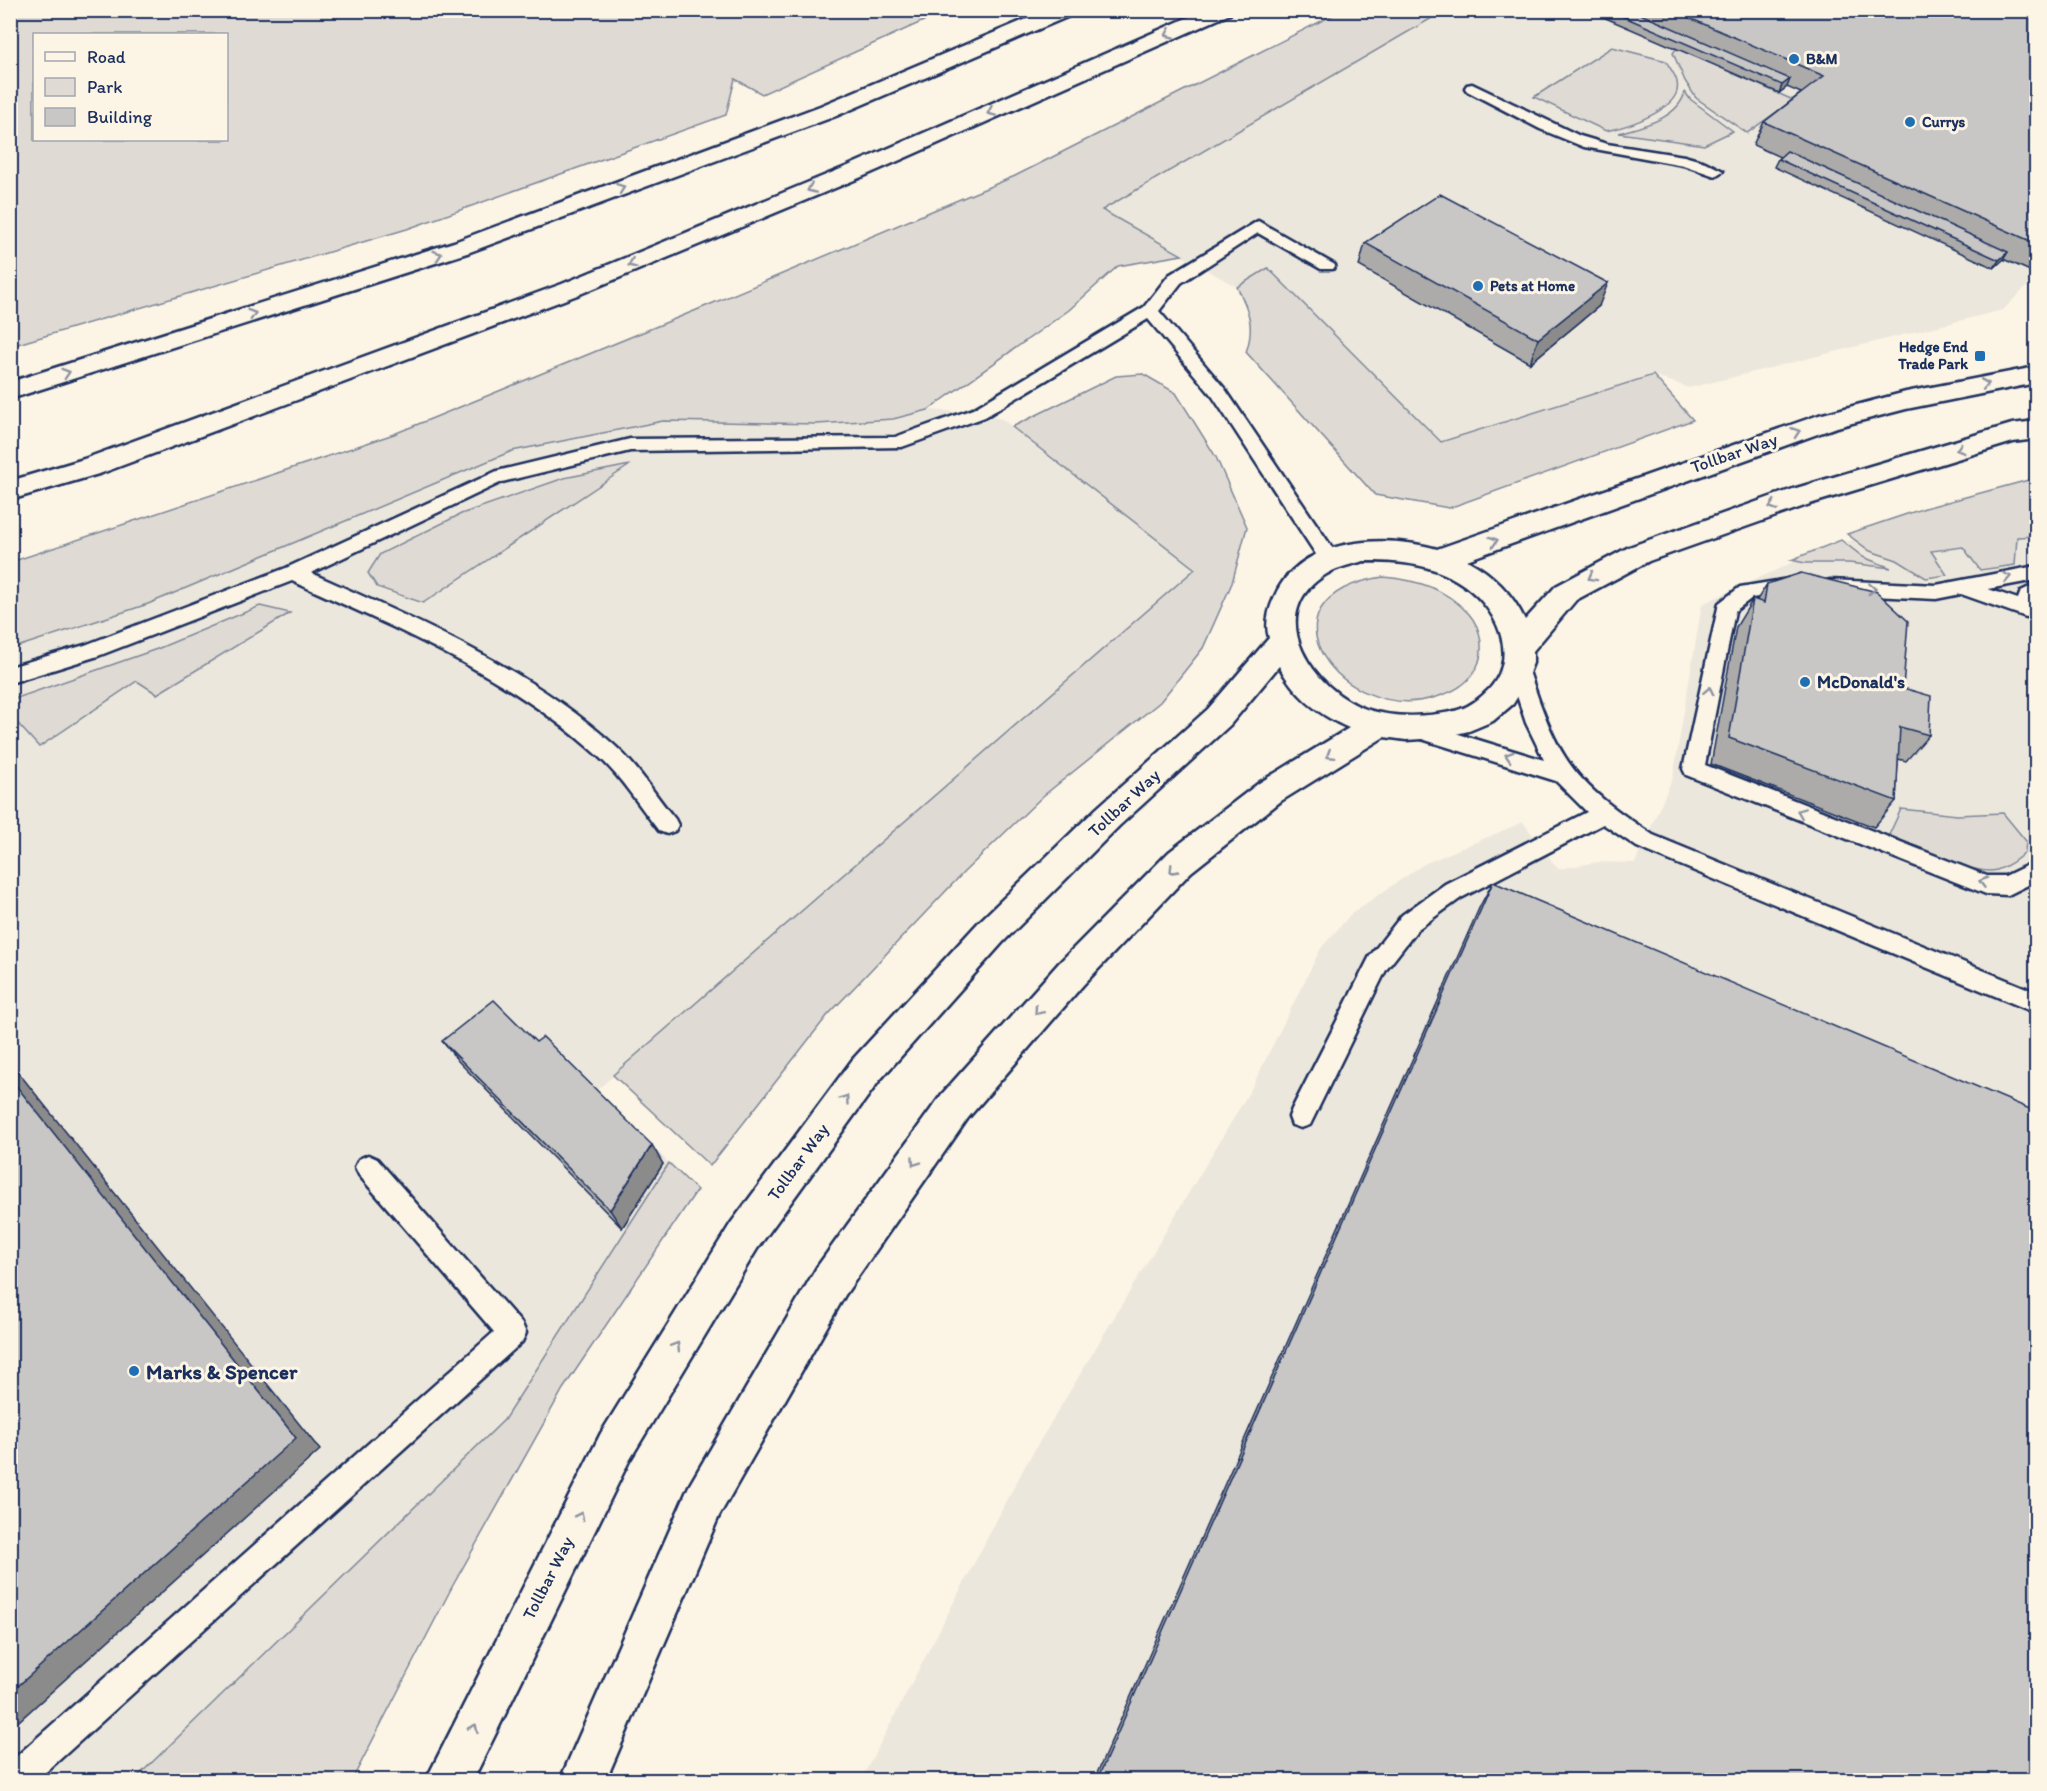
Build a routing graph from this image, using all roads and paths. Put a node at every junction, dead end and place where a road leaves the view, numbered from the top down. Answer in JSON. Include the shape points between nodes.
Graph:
{"nodes":[{"id":1,"x":1067,"y":10,"type":"edge"},
{"id":2,"x":1223,"y":10,"type":"edge"},
{"id":3,"x":1472,"y":88,"type":"dead end"},
{"id":4,"x":1715,"y":171,"type":"dead end"},
{"id":5,"x":1328,"y":265,"type":"dead end"},
{"id":6,"x":1150,"y":311,"type":"junction"},
{"id":7,"x":2037,"y":375,"type":"edge"},
{"id":8,"x":10,"y":391,"type":"edge"},
{"id":9,"x":2028,"y":434,"type":"edge"},
{"id":10,"x":10,"y":493,"type":"edge"},
{"id":11,"x":1439,"y":559,"type":"junction"},
{"id":12,"x":1330,"y":560,"type":"junction"},
{"id":13,"x":293,"y":573,"type":"junction"},
{"id":14,"x":2037,"y":573,"type":"edge"},
{"id":15,"x":1963,"y":587,"type":"junction"},
{"id":16,"x":2037,"y":591,"type":"edge"},
{"id":17,"x":1282,"y":643,"type":"junction"},
{"id":18,"x":1519,"y":657,"type":"junction"},
{"id":19,"x":10,"y":675,"type":"edge"},
{"id":20,"x":1380,"y":724,"type":"junction"},
{"id":21,"x":1416,"y":729,"type":"junction"},
{"id":22,"x":1564,"y":775,"type":"junction"},
{"id":23,"x":1604,"y":813,"type":"junction"},
{"id":24,"x":667,"y":825,"type":"dead end"},
{"id":25,"x":2037,"y":870,"type":"edge"},
{"id":26,"x":2037,"y":1003,"type":"edge"},
{"id":27,"x":1301,"y":1117,"type":"dead end"},
{"id":28,"x":368,"y":1167,"type":"dead end"},
{"id":29,"x":14,"y":1780,"type":"edge"},
{"id":30,"x":449,"y":1780,"type":"edge"},
{"id":31,"x":583,"y":1780,"type":"edge"}],
"edges":[{"from":8,"to":1,"type":"main road","one_way":true,"via":[[462,247],[828,111]]},
{"from":2,"to":10,"type":"main road","one_way":true,"via":[[856,171],[571,289]]},
{"from":3,"to":4,"type":"lane","via":[[1586,144],[1621,153],[1694,161]]},
{"from":5,"to":6,"type":"lane","via":[[1258,226],[1174,279]]},
{"from":6,"to":12,"type":"lane","via":[[1219,393]]},
{"from":6,"to":13,"type":"lane","via":[[979,413],[896,443],[630,445],[497,477]]},
{"from":11,"to":7,"type":"main road","name":"Tollbar Way","one_way":true,"via":[[1830,420]]},
{"from":9,"to":18,"type":"main road","one_way":true,"via":[[1803,496],[1639,554],[1566,592]]},
{"from":11,"to":12,"type":"main road","via":[[1401,551],[1364,551]]},
{"from":11,"to":18,"type":"main road","via":[[1469,574],[1495,595],[1512,619]]},
{"from":12,"to":17,"type":"main road","via":[[1306,574],[1289,594],[1280,618]]},
{"from":13,"to":19,"type":"lane","via":[[91,651]]},
{"from":13,"to":24,"type":"lane","via":[[432,636],[519,687],[608,752]]},
{"from":15,"to":14,"type":"lane","one_way":true},
{"from":15,"to":16,"type":"lane","via":[[2026,610],[2028,596]]},
{"from":25,"to":15,"type":"lane","one_way":true,"via":[[2008,886],[1986,885],[1694,769],[1722,619],[1735,600],[1747,592],[1798,585],[1934,602]]},
{"from":17,"to":20,"type":"main road","via":[[1294,669],[1315,693],[1345,712]]},
{"from":30,"to":17,"type":"main road","name":"Tollbar Way","one_way":true,"via":[[615,1447],[744,1236],[866,1070],[992,932],[1108,817],[1219,717]]},
{"from":18,"to":21,"type":"main road","via":[[1509,688],[1493,705],[1472,718]]},
{"from":18,"to":22,"type":"lane","via":[[1538,729]]},
{"from":20,"to":21,"type":"main road"},
{"from":20,"to":31,"type":"main road","one_way":true,"via":[[1270,792],[1180,862],[1071,974],[955,1106],[831,1281],[704,1502]]},
{"from":22,"to":21,"type":"lane","one_way":true},
{"from":22,"to":23,"type":"lane"},
{"from":23,"to":26,"type":"lane","via":[[1645,841]]},
{"from":23,"to":27,"type":"lane","via":[[1453,891],[1410,922],[1378,963]]},
{"from":28,"to":29,"type":"lane","via":[[513,1333]]}]}
